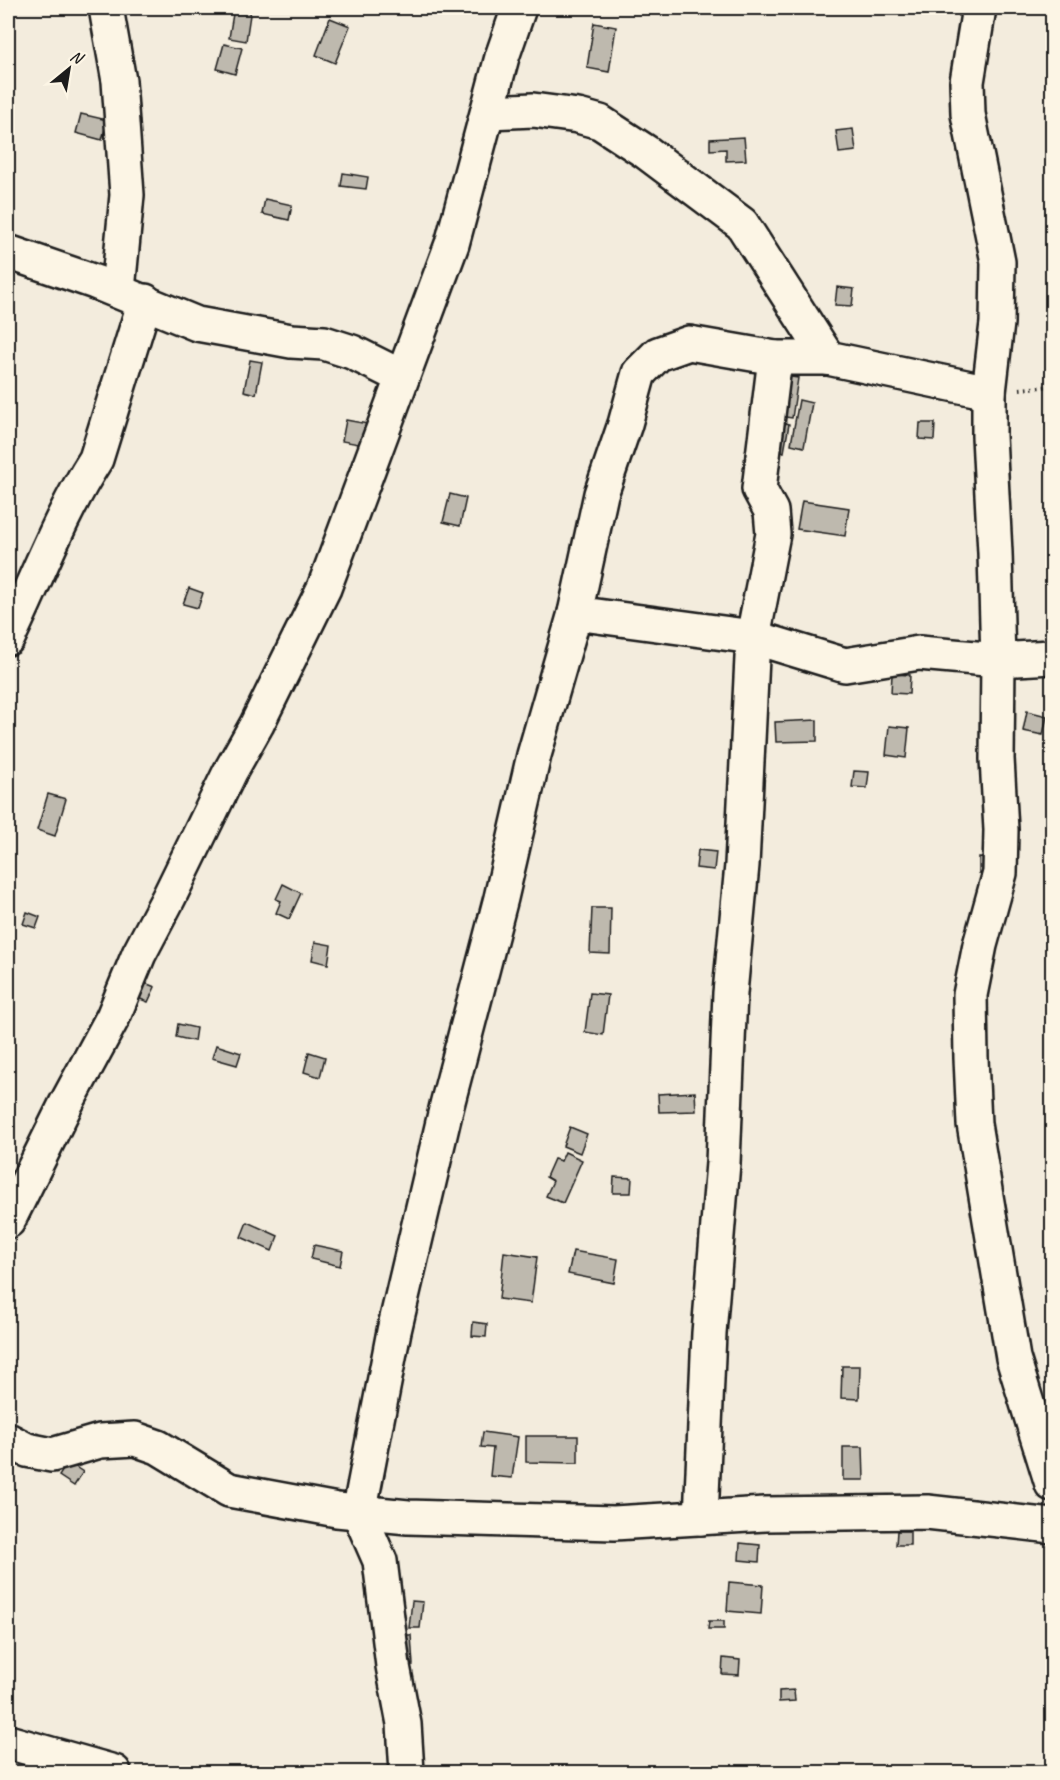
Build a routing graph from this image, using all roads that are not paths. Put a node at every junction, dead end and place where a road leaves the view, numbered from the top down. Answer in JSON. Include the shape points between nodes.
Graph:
{"nodes":[{"id":1,"x":106,"y":8,"type":"edge"},
{"id":2,"x":519,"y":8,"type":"edge"},
{"id":3,"x":979,"y":8,"type":"edge"},
{"id":4,"x":488,"y":112,"type":"junction"},
{"id":5,"x":8,"y":252,"type":"edge"},
{"id":6,"x":132,"y":296,"type":"junction"},
{"id":7,"x":775,"y":358,"type":"junction"},
{"id":8,"x":828,"y":358,"type":"junction"},
{"id":9,"x":402,"y":377,"type":"junction"},
{"id":10,"x":989,"y":392,"type":"junction"},
{"id":11,"x":574,"y":613,"type":"junction"},
{"id":12,"x":753,"y":637,"type":"junction"},
{"id":13,"x":8,"y":638,"type":"edge"},
{"id":14,"x":1053,"y":657,"type":"edge"},
{"id":15,"x":998,"y":660,"type":"junction"},
{"id":16,"x":8,"y":1221,"type":"edge"},
{"id":17,"x":8,"y":1440,"type":"edge"},
{"id":18,"x":1053,"y":1484,"type":"edge"},
{"id":19,"x":359,"y":1513,"type":"junction"},
{"id":20,"x":701,"y":1518,"type":"junction"},
{"id":21,"x":1053,"y":1527,"type":"edge"},
{"id":22,"x":8,"y":1742,"type":"edge"},
{"id":23,"x":114,"y":1773,"type":"edge"},
{"id":24,"x":407,"y":1773,"type":"edge"}],
"edges":[{"from":1,"to":6,"type":"street","via":[[119,81]]},
{"from":2,"to":4,"type":"street"},
{"from":3,"to":10,"type":"street","via":[[967,82],[968,114],[998,262],[997,323]]},
{"from":4,"to":8,"type":"street","via":[[533,110],[578,116],[600,122],[646,152],[742,224]]},
{"from":4,"to":9,"type":"street","via":[[452,244]]},
{"from":5,"to":6,"type":"street"},
{"from":6,"to":9,"type":"street","via":[[197,324],[352,352]]},
{"from":6,"to":13,"type":"street","via":[[96,459],[47,548]]},
{"from":7,"to":8,"type":"street"},
{"from":7,"to":11,"type":"street","via":[[689,343],[658,354],[639,373],[601,494]]},
{"from":7,"to":12,"type":"street","via":[[759,489],[771,511],[773,534]]},
{"from":8,"to":10,"type":"street"},
{"from":9,"to":16,"type":"street","via":[[324,588]]},
{"from":10,"to":15,"type":"street"},
{"from":11,"to":12,"type":"street"},
{"from":11,"to":19,"type":"street","via":[[534,755],[445,1117],[394,1331]]},
{"from":12,"to":15,"type":"street","via":[[845,665],[919,653]]},
{"from":12,"to":20,"type":"street"},
{"from":14,"to":15,"type":"street"},
{"from":15,"to":18,"type":"street","via":[[1000,873],[970,995],[975,1124],[1013,1358]]},
{"from":17,"to":19,"type":"street","via":[[27,1450],[52,1455],[100,1441],[135,1439],[158,1446],[229,1490]]},
{"from":19,"to":20,"type":"street","via":[[614,1523]]},
{"from":19,"to":24,"type":"street","via":[[380,1561],[404,1724]]},
{"from":20,"to":21,"type":"street","via":[[927,1512]]},
{"from":22,"to":23,"type":"street"}]}
